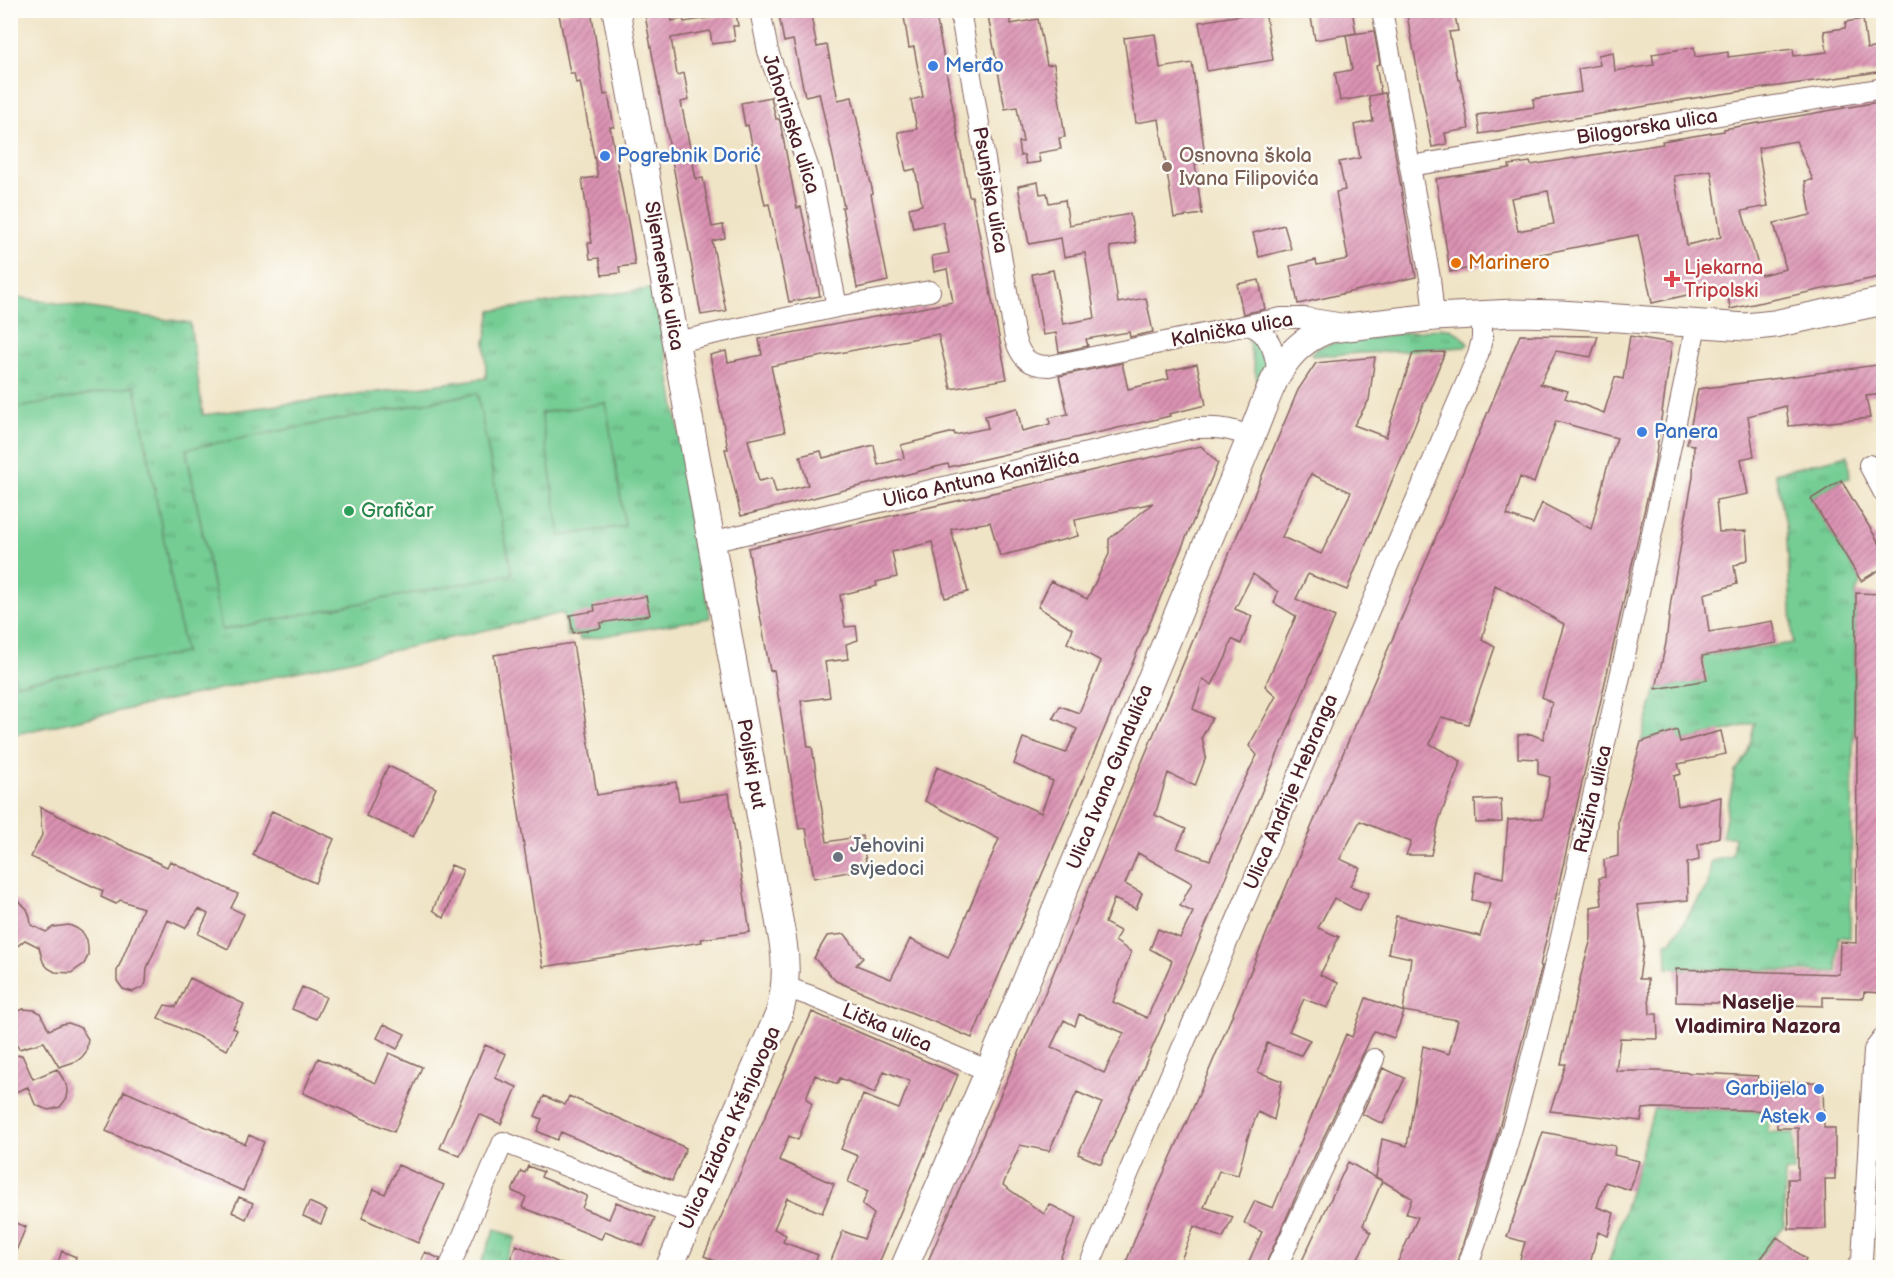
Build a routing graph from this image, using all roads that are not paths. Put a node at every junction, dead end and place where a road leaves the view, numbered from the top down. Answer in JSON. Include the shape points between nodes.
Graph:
{"nodes":[{"id":1,"x":616,"y":10,"type":"edge"},
{"id":2,"x":760,"y":10,"type":"edge"},
{"id":3,"x":960,"y":10,"type":"edge"},
{"id":4,"x":1382,"y":10,"type":"edge"},
{"id":5,"x":1884,"y":88,"type":"edge"},
{"id":6,"x":1410,"y":166,"type":"junction"},
{"id":7,"x":930,"y":291,"type":"dead end"},
{"id":8,"x":1884,"y":301,"type":"edge"},
{"id":9,"x":837,"y":307,"type":"junction"},
{"id":10,"x":1482,"y":314,"type":"junction"},
{"id":11,"x":1434,"y":317,"type":"junction"},
{"id":12,"x":1248,"y":324,"type":"junction"},
{"id":13,"x":1696,"y":325,"type":"junction"},
{"id":14,"x":1355,"y":326,"type":"junction"},
{"id":15,"x":676,"y":342,"type":"junction"},
{"id":16,"x":1032,"y":364,"type":"joint"},
{"id":17,"x":1277,"y":376,"type":"junction"},
{"id":18,"x":1251,"y":436,"type":"junction"},
{"id":19,"x":1869,"y":465,"type":"dead end"},
{"id":20,"x":1884,"y":493,"type":"edge"},
{"id":21,"x":711,"y":542,"type":"junction"},
{"id":22,"x":785,"y":987,"type":"junction"},
{"id":23,"x":1884,"y":1038,"type":"edge"},
{"id":24,"x":1374,"y":1059,"type":"dead end"},
{"id":25,"x":989,"y":1071,"type":"junction"},
{"id":26,"x":692,"y":1214,"type":"junction"},
{"id":27,"x":1282,"y":1265,"type":"edge"},
{"id":28,"x":449,"y":1268,"type":"edge"},
{"id":29,"x":669,"y":1268,"type":"edge"},
{"id":30,"x":904,"y":1268,"type":"edge"},
{"id":31,"x":1088,"y":1268,"type":"edge"},
{"id":32,"x":1467,"y":1268,"type":"edge"},
{"id":33,"x":1856,"y":1268,"type":"edge"}],
"edges":[{"from":1,"to":15,"type":"main road","name":"Sljemenska ulica"},
{"from":2,"to":9,"type":"street","name":"Jahorinska ulica","via":[[768,51],[810,175]]},
{"from":3,"to":16,"type":"street","name":"Psunjska ulica","via":[[1015,339],[1022,357]]},
{"from":4,"to":6,"type":"street"},
{"from":5,"to":6,"type":"street","name":"Bilogorska ulica"},
{"from":6,"to":11,"type":"street"},
{"from":7,"to":9,"type":"street"},
{"from":8,"to":13,"type":"main road","via":[[1774,324]]},
{"from":9,"to":15,"type":"street"},
{"from":10,"to":11,"type":"main road","name":"Kalnička ulica"},
{"from":10,"to":13,"type":"main road","name":"Kalnička ulica","via":[[1561,314]]},
{"from":10,"to":31,"type":"street","name":"Ulica Andrije Hebranga","via":[[1478,355]]},
{"from":11,"to":14,"type":"main road","name":"Kalnička ulica"},
{"from":12,"to":14,"type":"street","name":"Kalnička ulica","via":[[1291,317]]},
{"from":12,"to":16,"type":"street","name":"Kalnička ulica","via":[[1049,366]]},
{"from":12,"to":17,"type":"street","via":[[1270,342]]},
{"from":13,"to":32,"type":"street","name":"Ružina ulica","via":[[1556,962],[1532,1060]]},
{"from":14,"to":17,"type":"main road","name":"Ulica Ivana Gundulića","via":[[1330,329],[1305,341],[1288,357]]},
{"from":15,"to":21,"type":"main road","name":"Sljemenska ulica"},
{"from":17,"to":18,"type":"main road","name":"Ulica Ivana Gundulića"},
{"from":18,"to":21,"type":"street","name":"Ulica Antuna Kanižlića","via":[[1218,427],[1189,429]]},
{"from":18,"to":25,"type":"main road","name":"Ulica Ivana Gundulića"},
{"from":19,"to":20,"type":"street"},
{"from":21,"to":22,"type":"main road","name":"Poljski put","via":[[783,942]]},
{"from":22,"to":25,"type":"street","name":"Lička ulica"},
{"from":22,"to":26,"type":"main road","name":"Ulica Izidora Kršnjavoga","via":[[779,1014]]},
{"from":23,"to":33,"type":"street","via":[[1874,1050],[1862,1260]]},
{"from":24,"to":27,"type":"street"},
{"from":25,"to":30,"type":"main road","name":"Ulica Ivana Gundulića"},
{"from":26,"to":28,"type":"street","via":[[503,1142]]},
{"from":26,"to":29,"type":"main road","name":"Ulica Izidora Kršnjavoga"}]}
